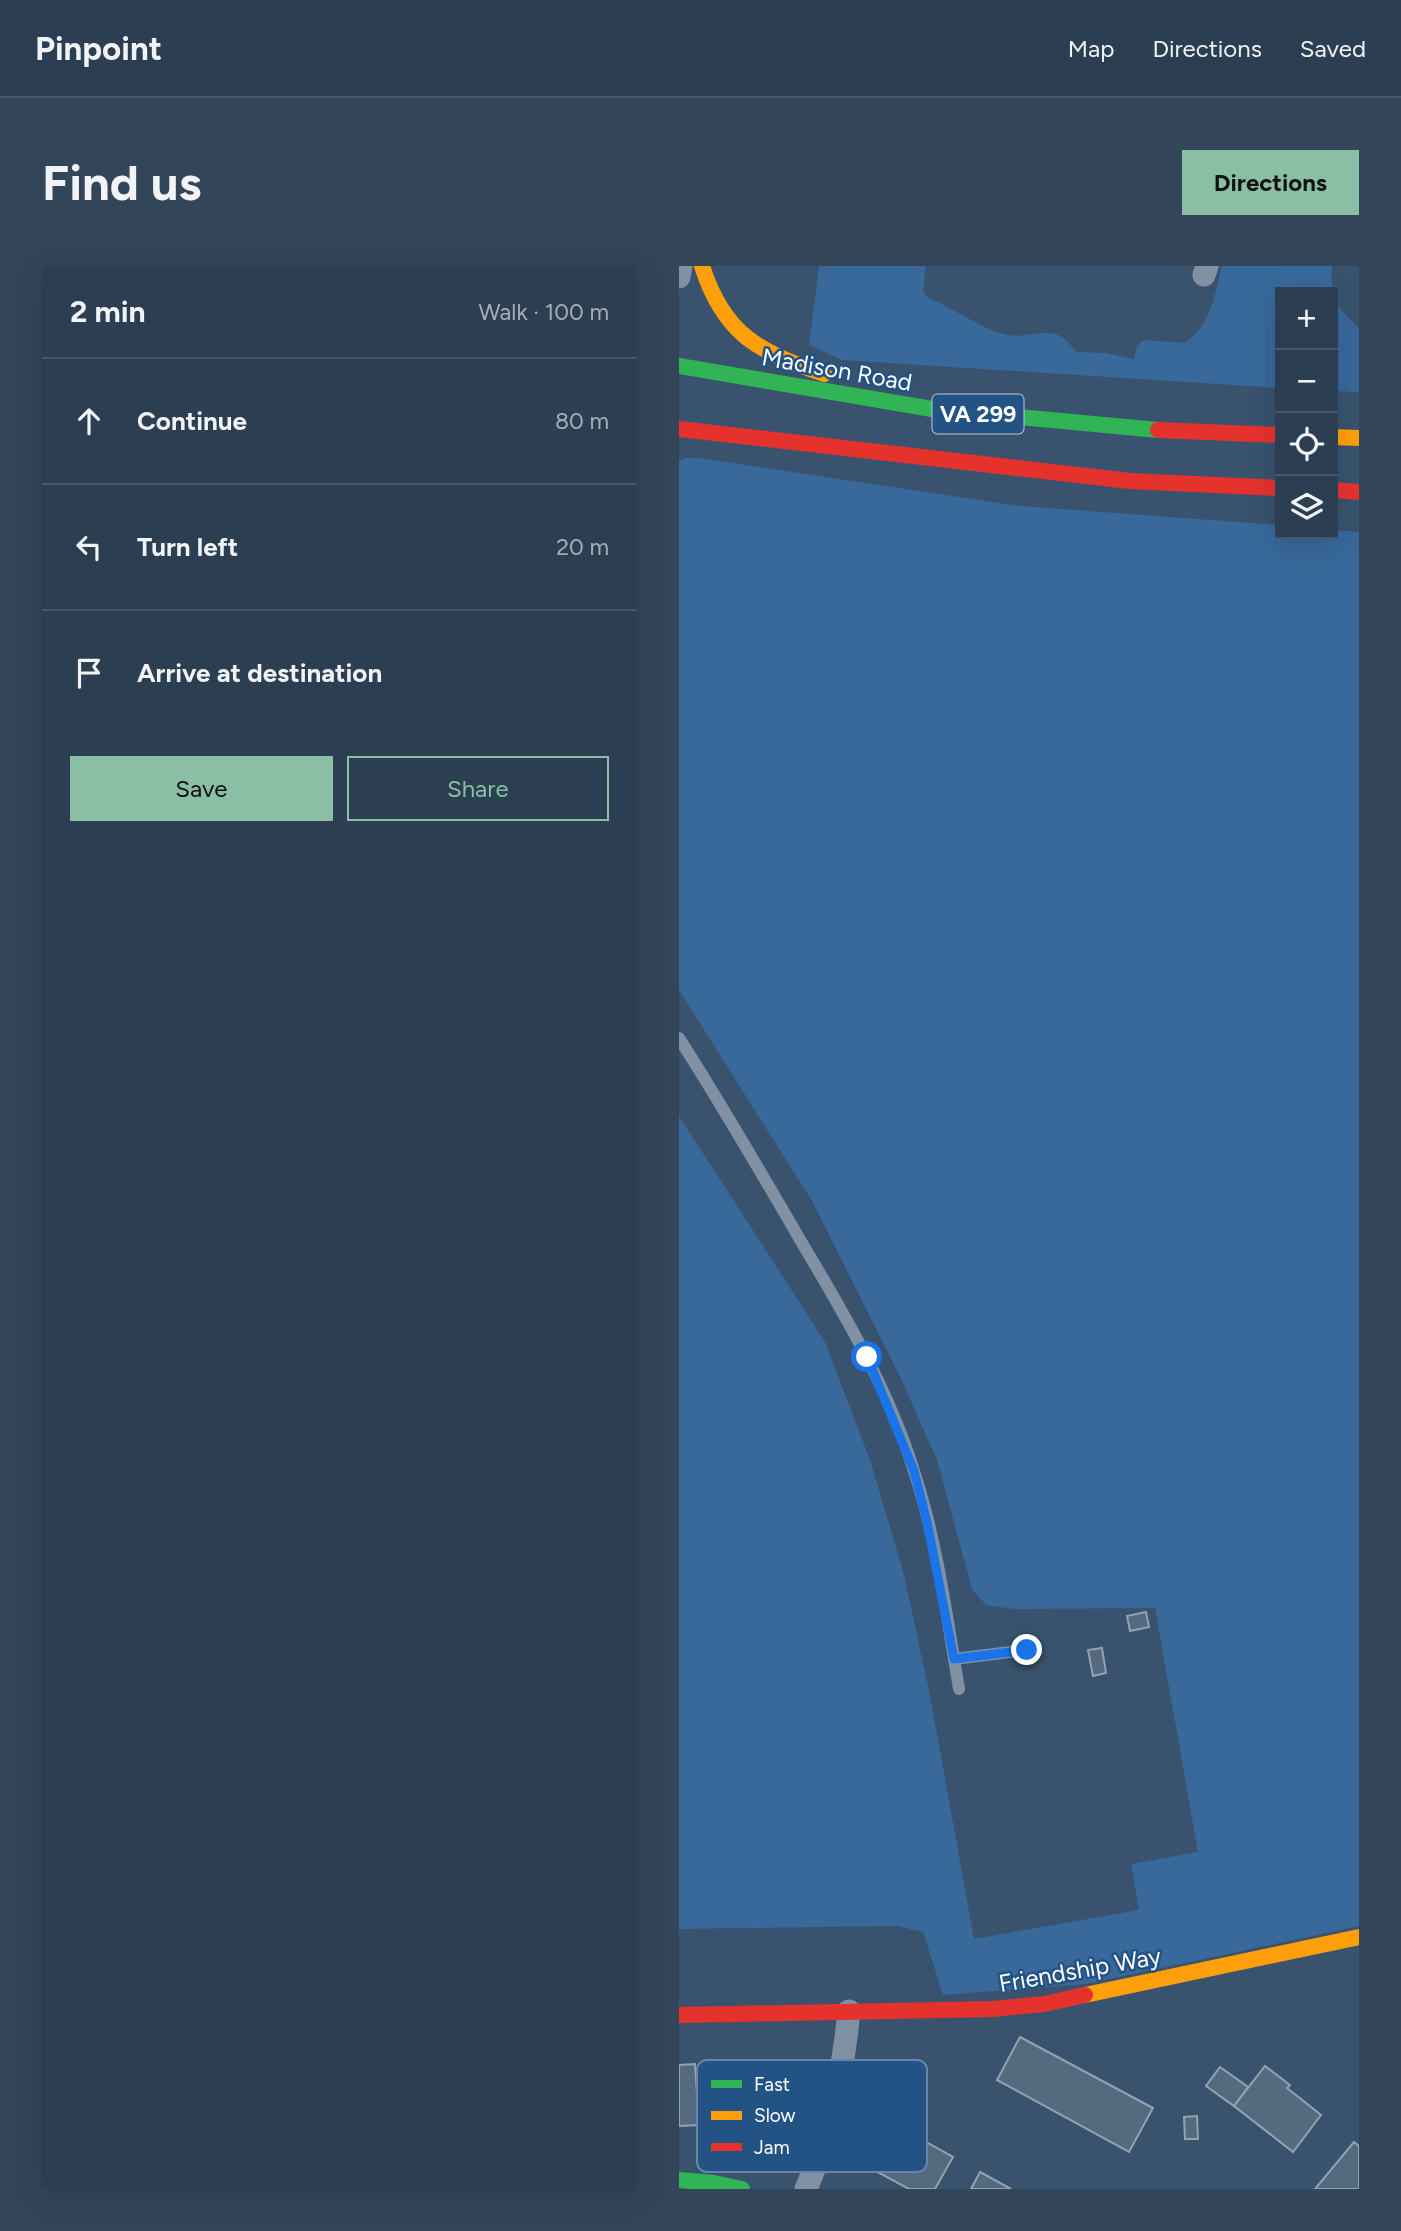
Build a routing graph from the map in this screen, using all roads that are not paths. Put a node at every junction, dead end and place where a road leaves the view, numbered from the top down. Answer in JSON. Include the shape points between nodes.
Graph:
{"nodes":[{"id":1,"x":681,"y":266,"type":"edge"},
{"id":2,"x":702,"y":266,"type":"edge"},
{"id":3,"x":679,"y":277,"type":"edge"},
{"id":4,"x":679,"y":366,"type":"edge"},
{"id":5,"x":932,"y":409,"type":"junction"},
{"id":6,"x":679,"y":429,"type":"edge"},
{"id":7,"x":1275,"y":435,"type":"edge"},
{"id":8,"x":1338,"y":437,"type":"edge"},
{"id":9,"x":1359,"y":438,"type":"edge"},
{"id":10,"x":1275,"y":488,"type":"edge"},
{"id":11,"x":1338,"y":491,"type":"edge"},
{"id":12,"x":1359,"y":492,"type":"edge"},
{"id":13,"x":679,"y":1038,"type":"edge"},
{"id":14,"x":1027,"y":1650,"type":"dead end"},
{"id":15,"x":954,"y":1659,"type":"junction"},
{"id":16,"x":959,"y":1689,"type":"dead end"},
{"id":17,"x":1359,"y":1937,"type":"edge"},
{"id":18,"x":849,"y":2011,"type":"junction"},
{"id":19,"x":679,"y":2015,"type":"edge"},
{"id":20,"x":844,"y":2060,"type":"edge"},
{"id":21,"x":812,"y":2172,"type":"edge"},
{"id":22,"x":679,"y":2180,"type":"edge"},
{"id":23,"x":742,"y":2189,"type":"edge"},
{"id":24,"x":806,"y":2189,"type":"edge"}],
"edges":[{"from":1,"to":3,"type":"street"},
{"from":2,"to":5,"type":"main road","via":[[725,318],[750,342],[784,361]]},
{"from":4,"to":5,"type":"main road","name":"Madison Road","number":"VA 299"},
{"from":5,"to":7,"type":"main road","name":"Madison Road","number":"VA 299","via":[[1147,430]]},
{"from":6,"to":10,"type":"main road","number":"VA 299","via":[[1066,475]]},
{"from":8,"to":9,"type":"main road"},
{"from":11,"to":12,"type":"main road"},
{"from":13,"to":15,"type":"lane","via":[[836,1300],[893,1414],[927,1522]]},
{"from":14,"to":15,"type":"lane"},
{"from":15,"to":16,"type":"lane"},
{"from":17,"to":18,"type":"main road","name":"Friendship Way","via":[[1044,2004]]},
{"from":18,"to":19,"type":"main road","name":"Friendship Way"},
{"from":18,"to":20,"type":"street"},
{"from":21,"to":24,"type":"street"},
{"from":22,"to":23,"type":"main road"}]}
